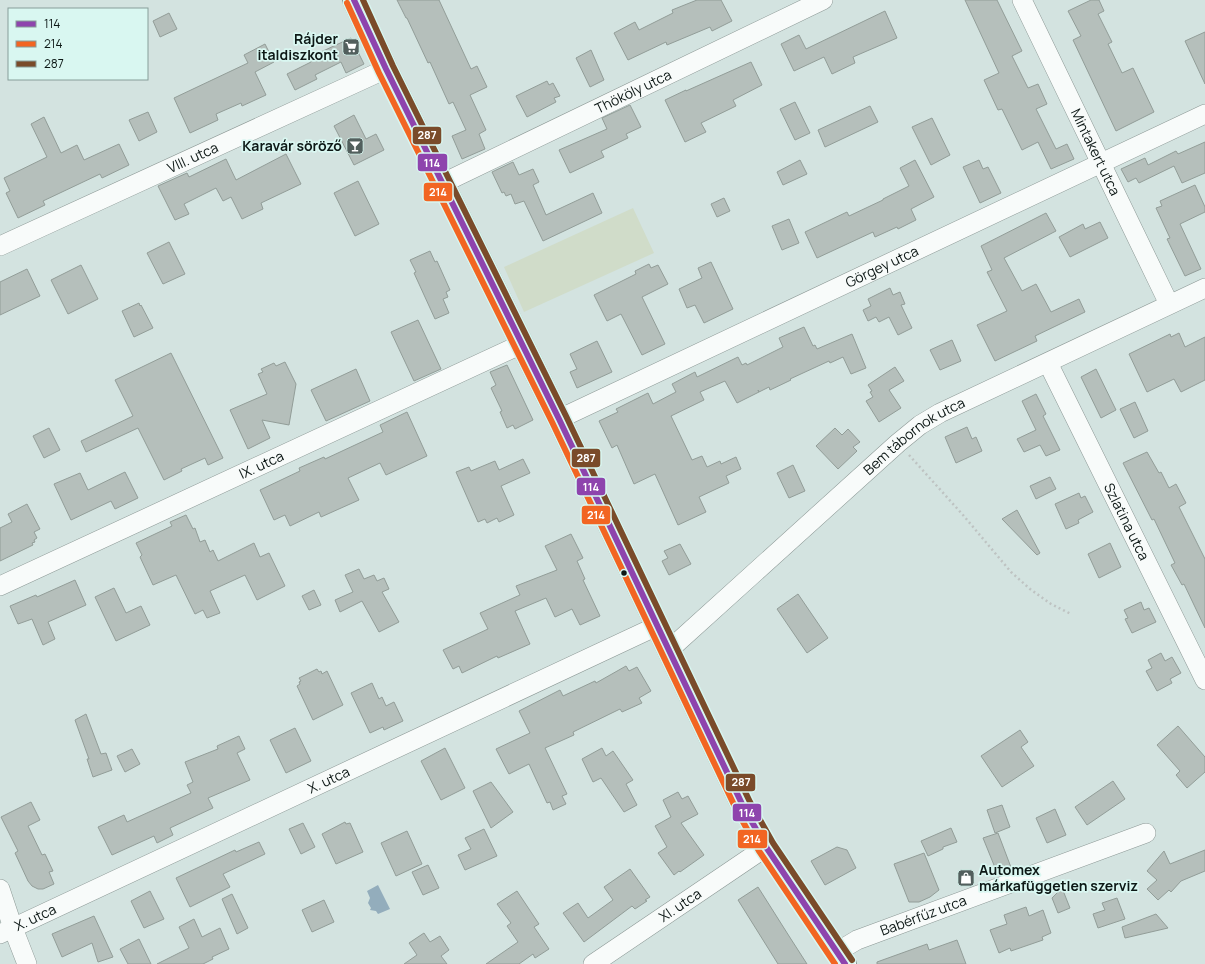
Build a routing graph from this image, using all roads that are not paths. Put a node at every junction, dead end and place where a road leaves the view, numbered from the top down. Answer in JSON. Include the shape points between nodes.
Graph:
{"nodes":[{"id":1,"x":354,"y":0,"type":"edge"},
{"id":2,"x":823,"y":0,"type":"edge"},
{"id":3,"x":1022,"y":0,"type":"edge"},
{"id":4,"x":386,"y":69,"type":"junction"},
{"id":5,"x":1205,"y":114,"type":"edge"},
{"id":6,"x":1100,"y":163,"type":"junction"},
{"id":7,"x":443,"y":183,"type":"junction"},
{"id":8,"x":0,"y":246,"type":"edge"},
{"id":9,"x":1205,"y":288,"type":"edge"},
{"id":10,"x":1169,"y":304,"type":"junction"},
{"id":11,"x":522,"y":344,"type":"junction"},
{"id":12,"x":1048,"y":363,"type":"junction"},
{"id":13,"x":559,"y":419,"type":"junction"},
{"id":14,"x":0,"y":586,"type":"edge"},
{"id":15,"x":657,"y":626,"type":"junction"},
{"id":16,"x":669,"y":650,"type":"junction"},
{"id":17,"x":1205,"y":680,"type":"edge"},
{"id":18,"x":1146,"y":832,"type":"dead end"},
{"id":19,"x":766,"y":847,"type":"junction"},
{"id":20,"x":0,"y":889,"type":"edge"},
{"id":21,"x":6,"y":931,"type":"edge"},
{"id":22,"x":841,"y":958,"type":"edge"},
{"id":23,"x":28,"y":964,"type":"edge"},
{"id":24,"x":593,"y":964,"type":"edge"}],
"edges":[{"from":1,"to":4,"type":"street"},
{"from":2,"to":7,"type":"street","name":"Thököly utca"},
{"from":3,"to":6,"type":"street","name":"Mintakert utca"},
{"from":4,"to":7,"type":"street"},
{"from":4,"to":8,"type":"street","name":"VIII. utca"},
{"from":5,"to":6,"type":"street","name":"Görgey utca"},
{"from":6,"to":10,"type":"street","name":"Mintakert utca"},
{"from":6,"to":13,"type":"street","name":"Görgey utca"},
{"from":7,"to":11,"type":"street"},
{"from":9,"to":10,"type":"street","name":"Bem tábornok utca"},
{"from":10,"to":12,"type":"street","name":"Bem tábornok utca"},
{"from":11,"to":13,"type":"street"},
{"from":11,"to":14,"type":"street","name":"IX. utca"},
{"from":12,"to":16,"type":"street","name":"Bem tábornok utca","via":[[940,413],[920,425]]},
{"from":12,"to":17,"type":"street","name":"Szlatina utca"},
{"from":13,"to":15,"type":"street"},
{"from":15,"to":16,"type":"street"},
{"from":15,"to":21,"type":"street","name":"X. utca"},
{"from":16,"to":19,"type":"street","via":[[743,806]]},
{"from":18,"to":22,"type":"street","name":"Babérfűz utca","via":[[857,940]]},
{"from":19,"to":22,"type":"street"},
{"from":19,"to":24,"type":"street","name":"XI. utca"},
{"from":20,"to":21,"type":"street"},
{"from":21,"to":23,"type":"street"}]}
